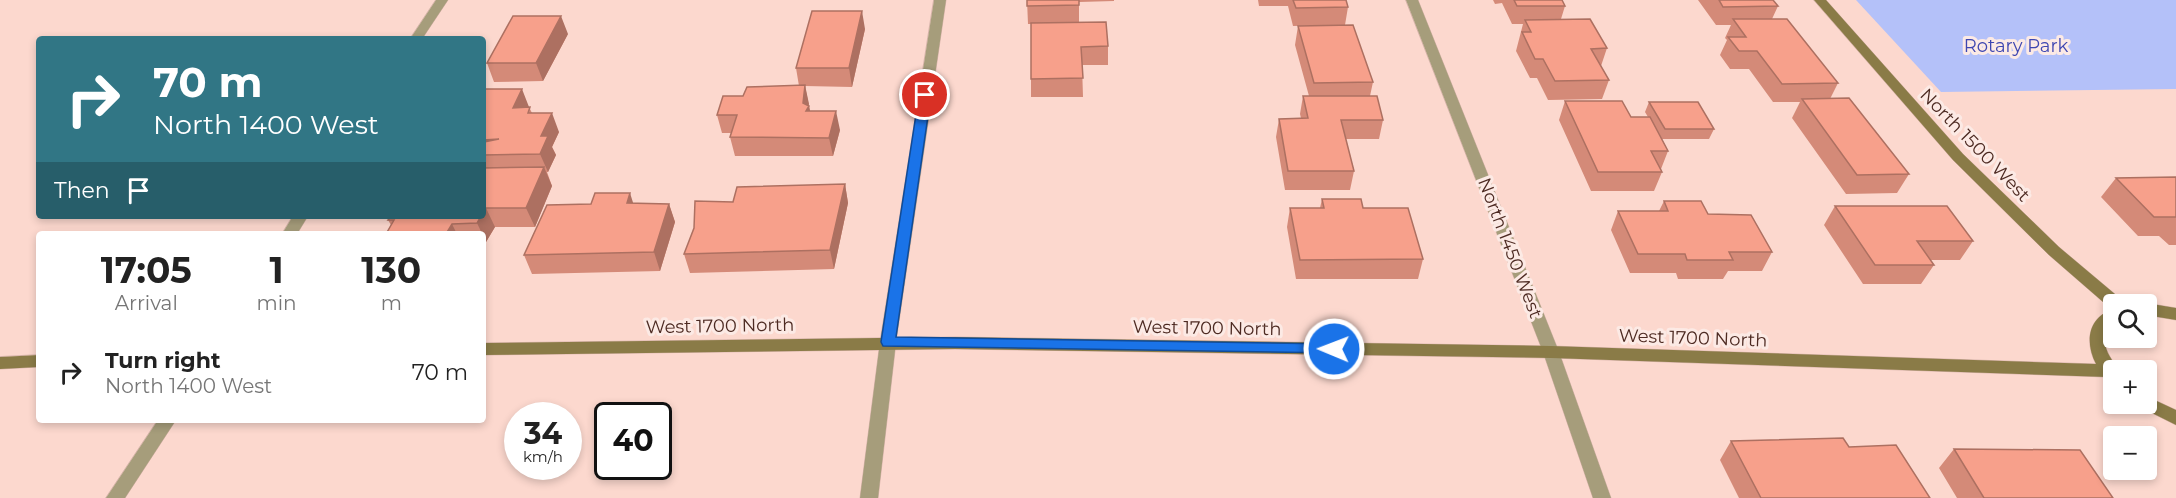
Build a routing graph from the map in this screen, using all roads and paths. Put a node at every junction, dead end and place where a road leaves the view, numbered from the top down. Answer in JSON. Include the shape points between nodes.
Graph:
{"nodes":[{"id":1,"x":442,"y":0,"type":"edge"},
{"id":2,"x":939,"y":0,"type":"edge"},
{"id":3,"x":1412,"y":0,"type":"edge"},
{"id":4,"x":1820,"y":0,"type":"edge"},
{"id":5,"x":418,"y":36,"type":"edge"},
{"id":6,"x":2104,"y":294,"type":"edge"},
{"id":7,"x":2157,"y":311,"type":"edge"},
{"id":8,"x":2176,"y":314,"type":"edge"},
{"id":9,"x":2103,"y":322,"type":"edge"},
{"id":10,"x":888,"y":342,"type":"junction"},
{"id":11,"x":486,"y":349,"type":"edge"},
{"id":12,"x":1551,"y":352,"type":"junction"},
{"id":13,"x":2103,"y":360,"type":"edge"},
{"id":14,"x":36,"y":361,"type":"edge"},
{"id":15,"x":0,"y":363,"type":"edge"},
{"id":16,"x":2103,"y":373,"type":"edge"},
{"id":17,"x":2157,"y":408,"type":"edge"},
{"id":18,"x":2176,"y":418,"type":"edge"},
{"id":19,"x":165,"y":423,"type":"edge"},
{"id":20,"x":115,"y":498,"type":"edge"},
{"id":21,"x":869,"y":498,"type":"edge"},
{"id":22,"x":1602,"y":498,"type":"edge"}],
"edges":[{"from":1,"to":5,"type":"street"},
{"from":2,"to":10,"type":"street"},
{"from":3,"to":12,"type":"street","name":"North 1450 West"},
{"from":4,"to":6,"type":"street","name":"North 1500 West","via":[[1958,157]]},
{"from":7,"to":8,"type":"street"},
{"from":9,"to":13,"type":"street","via":[[2096,332],[2097,350]]},
{"from":10,"to":11,"type":"street","name":"West 1700 North"},
{"from":10,"to":12,"type":"street","name":"West 1700 North"},
{"from":10,"to":21,"type":"street"},
{"from":12,"to":16,"type":"street","name":"West 1700 North"},
{"from":12,"to":22,"type":"street","name":"North 1450 West"},
{"from":14,"to":15,"type":"street"},
{"from":17,"to":18,"type":"street"},
{"from":19,"to":20,"type":"street"}]}
